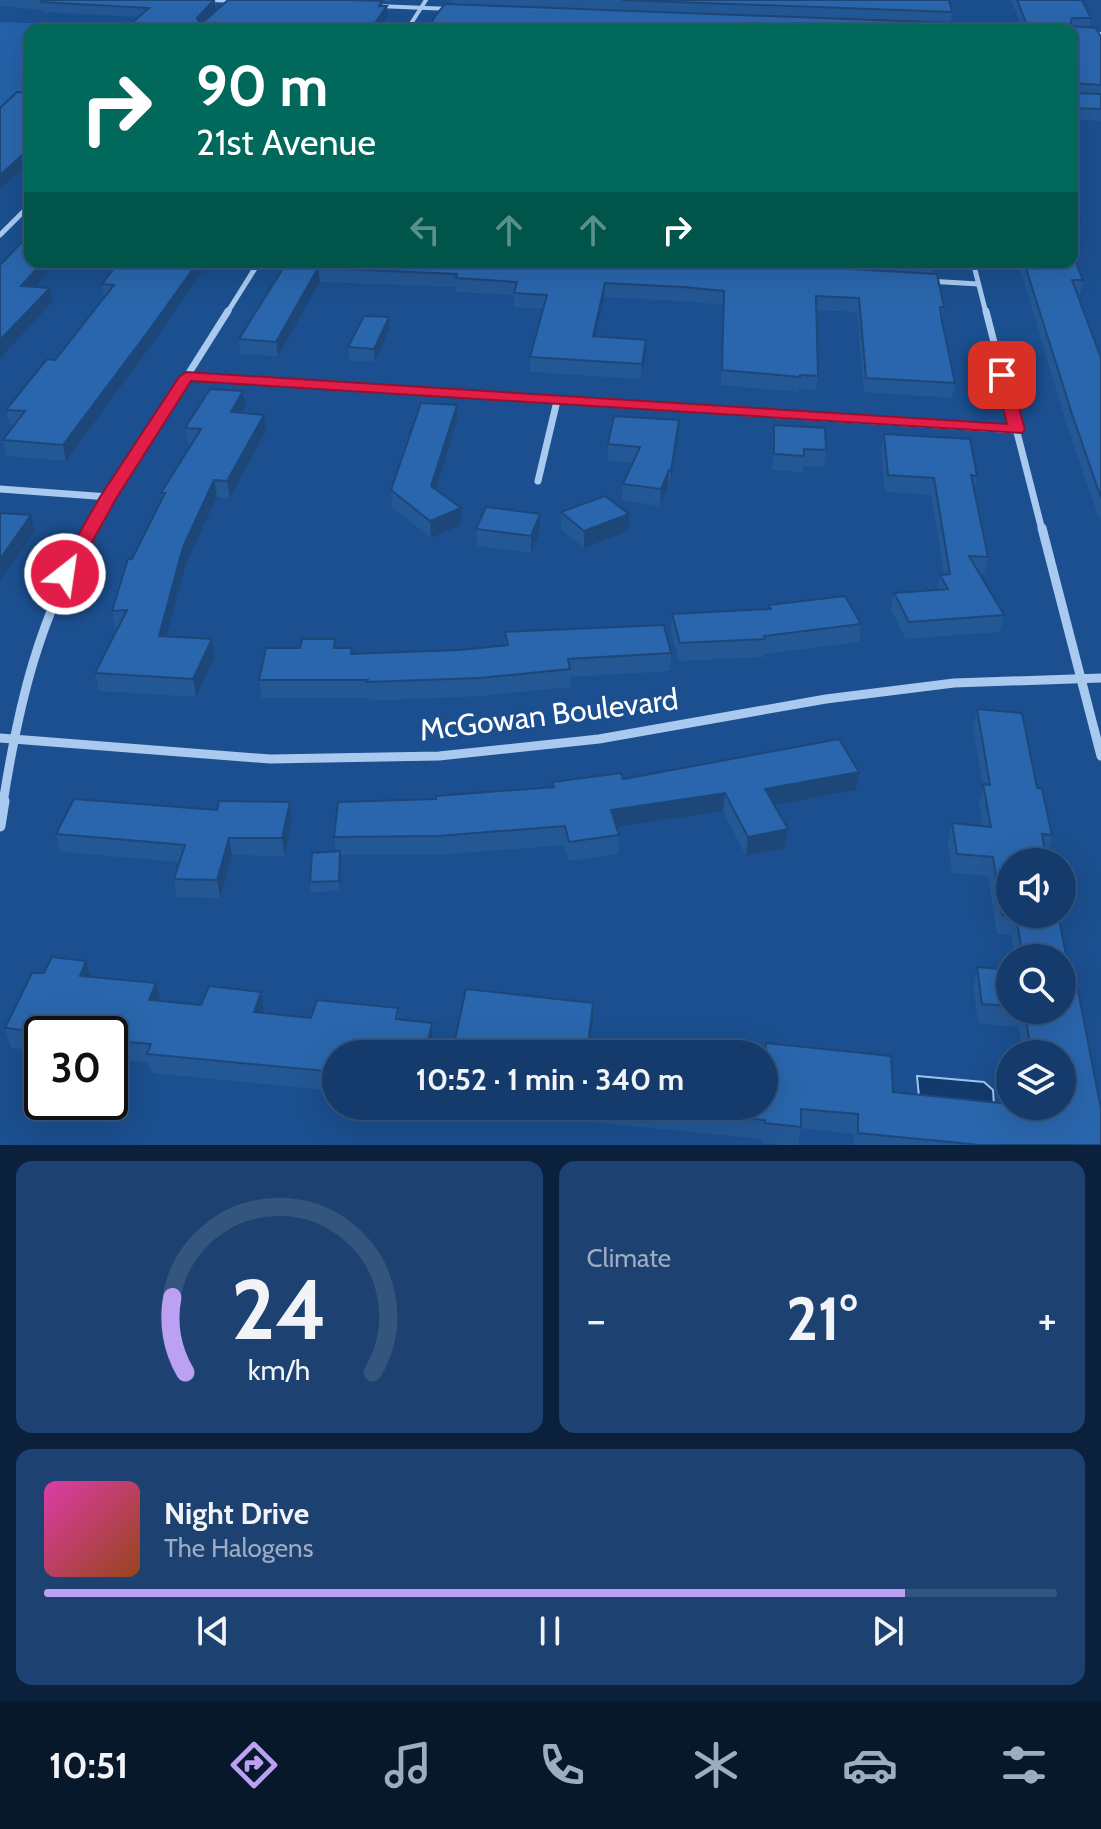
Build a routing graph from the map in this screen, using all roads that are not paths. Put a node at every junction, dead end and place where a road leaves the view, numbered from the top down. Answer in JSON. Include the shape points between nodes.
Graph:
{"nodes":[{"id":1,"x":212,"y":0,"type":"edge"},
{"id":2,"x":426,"y":0,"type":"edge"},
{"id":3,"x":246,"y":1,"type":"edge"},
{"id":4,"x":231,"y":2,"type":"edge"},
{"id":5,"x":371,"y":6,"type":"edge"},
{"id":6,"x":421,"y":8,"type":"junction"},
{"id":7,"x":453,"y":9,"type":"edge"},
{"id":8,"x":411,"y":24,"type":"edge"},
{"id":9,"x":1078,"y":33,"type":"edge"},
{"id":10,"x":1101,"y":34,"type":"edge"},
{"id":11,"x":24,"y":211,"type":"edge"},
{"id":12,"x":0,"y":235,"type":"edge"},
{"id":13,"x":255,"y":268,"type":"edge"},
{"id":14,"x":974,"y":268,"type":"edge"},
{"id":15,"x":925,"y":281,"type":"edge"},
{"id":16,"x":978,"y":284,"type":"junction"},
{"id":17,"x":186,"y":377,"type":"junction"},
{"id":18,"x":557,"y":401,"type":"junction"},
{"id":19,"x":1017,"y":430,"type":"junction"},
{"id":20,"x":538,"y":481,"type":"dead end"},
{"id":21,"x":0,"y":489,"type":"edge"},
{"id":22,"x":109,"y":497,"type":"junction"},
{"id":23,"x":1081,"y":678,"type":"junction"},
{"id":24,"x":1101,"y":678,"type":"edge"},
{"id":25,"x":0,"y":738,"type":"edge"},
{"id":26,"x":13,"y":740,"type":"junction"},
{"id":27,"x":1101,"y":756,"type":"edge"},
{"id":28,"x":0,"y":826,"type":"edge"}],
"edges":[{"from":1,"to":4,"type":"street"},
{"from":2,"to":6,"type":"street"},
{"from":3,"to":4,"type":"street"},
{"from":5,"to":6,"type":"street"},
{"from":6,"to":7,"type":"street"},
{"from":6,"to":8,"type":"street"},
{"from":9,"to":10,"type":"street"},
{"from":11,"to":12,"type":"street"},
{"from":13,"to":17,"type":"street"},
{"from":14,"to":16,"type":"street"},
{"from":15,"to":16,"type":"street"},
{"from":16,"to":19,"type":"street"},
{"from":17,"to":18,"type":"street"},
{"from":17,"to":22,"type":"street"},
{"from":18,"to":19,"type":"street"},
{"from":18,"to":20,"type":"street"},
{"from":19,"to":23,"type":"street"},
{"from":21,"to":22,"type":"street"},
{"from":22,"to":26,"type":"street","via":[[65,574],[35,649]]},
{"from":23,"to":24,"type":"street","name":"McGowan Boulevard"},
{"from":23,"to":26,"type":"street","name":"McGowan Boulevard","via":[[954,683],[599,739],[439,756],[270,759]]},
{"from":23,"to":27,"type":"street"},
{"from":25,"to":26,"type":"street","name":"McGowan Boulevard"},
{"from":26,"to":28,"type":"street"}]}
